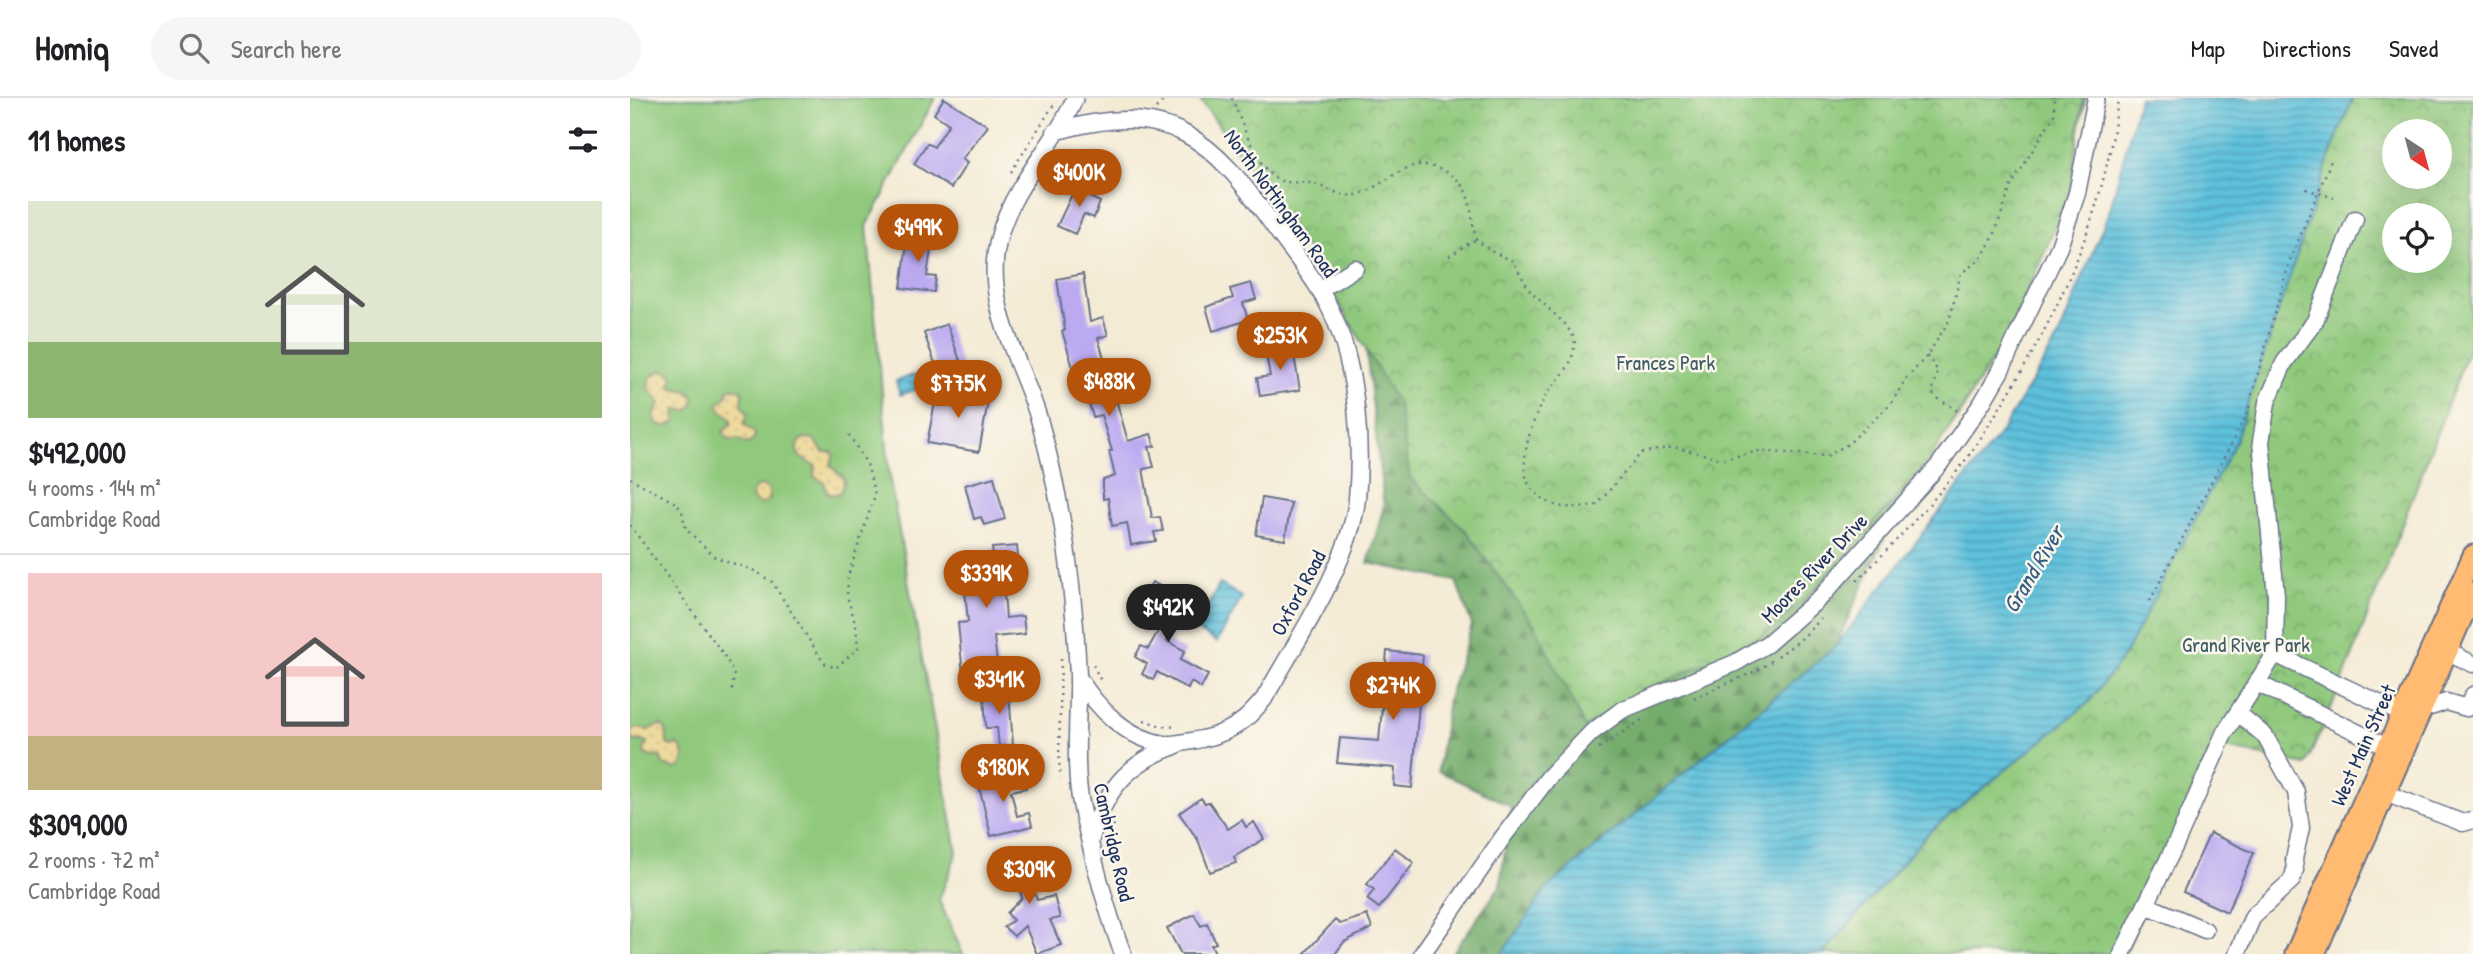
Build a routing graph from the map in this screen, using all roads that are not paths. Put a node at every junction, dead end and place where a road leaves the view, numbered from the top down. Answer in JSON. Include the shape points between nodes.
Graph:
{"nodes":[{"id":1,"x":1075,"y":98,"type":"edge"},
{"id":2,"x":2096,"y":98,"type":"edge"},
{"id":3,"x":1160,"y":103,"type":"edge"},
{"id":4,"x":1055,"y":132,"type":"junction"},
{"id":5,"x":2355,"y":219,"type":"dead end"},
{"id":6,"x":1354,"y":268,"type":"dead end"},
{"id":7,"x":1320,"y":290,"type":"junction"},
{"id":8,"x":1356,"y":408,"type":"joint"},
{"id":9,"x":2473,"y":557,"type":"edge"},
{"id":10,"x":2473,"y":593,"type":"edge"},
{"id":11,"x":2440,"y":647,"type":"junction"},
{"id":12,"x":2275,"y":654,"type":"junction"},
{"id":13,"x":2473,"y":664,"type":"edge"},
{"id":14,"x":1078,"y":677,"type":"junction"},
{"id":15,"x":2257,"y":682,"type":"junction"},
{"id":16,"x":2471,"y":704,"type":"edge"},
{"id":17,"x":2409,"y":709,"type":"junction"},
{"id":18,"x":2238,"y":713,"type":"junction"},
{"id":19,"x":1184,"y":735,"type":"junction"},
{"id":20,"x":2387,"y":747,"type":"junction"},
{"id":21,"x":2377,"y":790,"type":"junction"},
{"id":22,"x":2473,"y":820,"type":"edge"},
{"id":23,"x":1090,"y":842,"type":"junction"},
{"id":24,"x":2146,"y":905,"type":"junction"},
{"id":25,"x":2205,"y":930,"type":"dead end"},
{"id":26,"x":1123,"y":954,"type":"edge"},
{"id":27,"x":1422,"y":954,"type":"edge"},
{"id":28,"x":2122,"y":954,"type":"edge"},
{"id":29,"x":2237,"y":954,"type":"edge"},
{"id":30,"x":2295,"y":954,"type":"edge"},
{"id":31,"x":2315,"y":954,"type":"edge"}],
"edges":[{"from":1,"to":4,"type":"street"},
{"from":2,"to":27,"type":"street","name":"Moores River Drive","via":[[2077,192],[2059,247],[2000,372],[1967,426],[1917,490],[1821,597],[1767,644],[1735,663],[1622,710],[1592,733],[1548,778]]},
{"from":3,"to":4,"type":"street","name":"North Nottingham Road","via":[[1107,110]]},
{"from":3,"to":7,"type":"street","name":"North Nottingham Road","via":[[1209,138]]},
{"from":4,"to":14,"type":"street","name":"Cambridge Road","via":[[1003,222],[995,275],[1006,328],[1054,472],[1068,551]]},
{"from":5,"to":12,"type":"street","via":[[2315,321],[2284,363],[2267,402],[2261,442],[2276,596]]},
{"from":6,"to":7,"type":"street"},
{"from":7,"to":8,"type":"street","name":"North Nottingham Road","via":[[1336,322]]},
{"from":8,"to":19,"type":"street","name":"Oxford Road","via":[[1356,501],[1341,558],[1264,699],[1231,728],[1210,737]]},
{"from":9,"to":11,"type":"main road","name":"West Main Street"},
{"from":10,"to":11,"type":"main road","name":"West Main Street"},
{"from":11,"to":13,"type":"street"},
{"from":11,"to":17,"type":"main road","name":"West Main Street"},
{"from":12,"to":15,"type":"street"},
{"from":12,"to":17,"type":"street"},
{"from":14,"to":19,"type":"street","name":"Oxford Road","via":[[1091,699],[1142,737],[1165,744]]},
{"from":14,"to":23,"type":"street","name":"Cambridge Road","via":[[1078,790]]},
{"from":15,"to":18,"type":"street"},
{"from":15,"to":20,"type":"street"},
{"from":16,"to":17,"type":"street","via":[[2446,702]]},
{"from":17,"to":20,"type":"main road","name":"West Main Street"},
{"from":17,"to":21,"type":"main road","name":"West Main Street"},
{"from":18,"to":24,"type":"street","via":[[2224,734]]},
{"from":18,"to":29,"type":"street","via":[[2265,736],[2296,792],[2301,828],[2292,880],[2253,916]]},
{"from":19,"to":23,"type":"street","name":"Oxford Road","via":[[1125,776],[1097,817]]},
{"from":20,"to":21,"type":"main road","name":"West Main Street"},
{"from":21,"to":22,"type":"street","via":[[2463,823]]},
{"from":21,"to":30,"type":"main road","name":"West Main Street"},
{"from":21,"to":31,"type":"main road","name":"West Main Street"},
{"from":23,"to":26,"type":"street","name":"Cambridge Road"},
{"from":24,"to":25,"type":"street"},
{"from":24,"to":28,"type":"street"}]}
